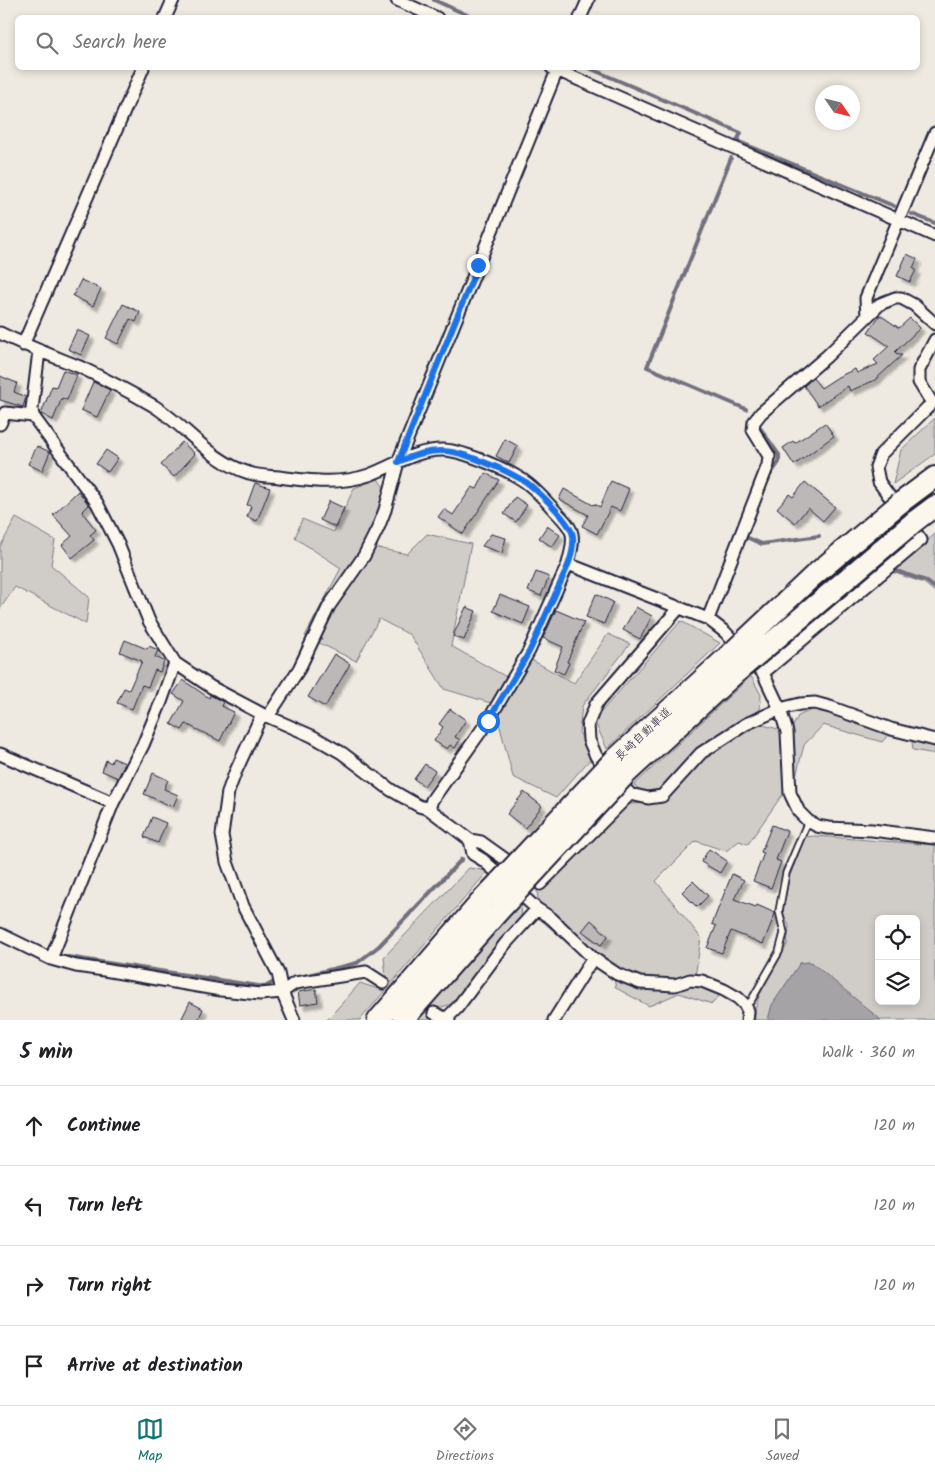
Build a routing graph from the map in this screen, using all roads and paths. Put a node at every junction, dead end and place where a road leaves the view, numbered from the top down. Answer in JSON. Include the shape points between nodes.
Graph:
{"nodes":[{"id":1,"x":172,"y":0,"type":"edge"},
{"id":2,"x":397,"y":0,"type":"edge"},
{"id":3,"x":588,"y":0,"type":"edge"},
{"id":4,"x":166,"y":15,"type":"edge"},
{"id":5,"x":430,"y":15,"type":"edge"},
{"id":6,"x":581,"y":15,"type":"edge"},
{"id":7,"x":142,"y":70,"type":"edge"},
{"id":8,"x":555,"y":70,"type":"edge"},
{"id":9,"x":561,"y":70,"type":"edge"},
{"id":10,"x":935,"y":133,"type":"edge"},
{"id":11,"x":899,"y":220,"type":"junction"},
{"id":12,"x":935,"y":236,"type":"edge"},
{"id":13,"x":867,"y":317,"type":"junction"},
{"id":14,"x":935,"y":324,"type":"edge"},
{"id":15,"x":0,"y":333,"type":"edge"},
{"id":16,"x":935,"y":340,"type":"edge"},
{"id":17,"x":23,"y":345,"type":"junction"},
{"id":18,"x":39,"y":351,"type":"junction"},
{"id":19,"x":33,"y":416,"type":"junction"},
{"id":20,"x":0,"y":424,"type":"edge"},
{"id":21,"x":398,"y":462,"type":"junction"},
{"id":22,"x":935,"y":477,"type":"edge"},
{"id":23,"x":935,"y":506,"type":"edge"},
{"id":24,"x":568,"y":564,"type":"junction"},
{"id":25,"x":679,"y":608,"type":"junction"},
{"id":26,"x":708,"y":619,"type":"junction"},
{"id":27,"x":175,"y":663,"type":"junction"},
{"id":28,"x":732,"y":664,"type":"junction"},
{"id":29,"x":763,"y":673,"type":"junction"},
{"id":30,"x":780,"y":709,"type":"junction"},
{"id":31,"x":265,"y":715,"type":"junction"},
{"id":32,"x":935,"y":740,"type":"edge"},
{"id":33,"x":0,"y":754,"type":"edge"},
{"id":34,"x":623,"y":777,"type":"junction"},
{"id":35,"x":113,"y":803,"type":"junction"},
{"id":36,"x":430,"y":809,"type":"junction"},
{"id":37,"x":808,"y":821,"type":"junction"},
{"id":38,"x":935,"y":838,"type":"edge"},
{"id":39,"x":470,"y":840,"type":"junction"},
{"id":40,"x":491,"y":905,"type":"junction"},
{"id":41,"x":536,"y":909,"type":"junction"},
{"id":42,"x":0,"y":934,"type":"edge"},
{"id":43,"x":593,"y":958,"type":"junction"},
{"id":44,"x":51,"y":959,"type":"junction"},
{"id":45,"x":383,"y":983,"type":"tunnel mouth"},
{"id":46,"x":282,"y":992,"type":"junction"},
{"id":47,"x":745,"y":1004,"type":"junction"},
{"id":48,"x":434,"y":1012,"type":"tunnel mouth"},
{"id":49,"x":294,"y":1020,"type":"edge"},
{"id":50,"x":378,"y":1020,"type":"edge"},
{"id":51,"x":404,"y":1020,"type":"edge"},
{"id":52,"x":446,"y":1020,"type":"edge"},
{"id":53,"x":554,"y":1020,"type":"edge"},
{"id":54,"x":747,"y":1020,"type":"edge"}],
"edges":[{"from":1,"to":4,"type":"street"},
{"from":2,"to":5,"type":"street"},
{"from":3,"to":6,"type":"street"},
{"from":7,"to":17,"type":"street"},
{"from":8,"to":21,"type":"street"},
{"from":9,"to":11,"type":"street"},
{"from":10,"to":11,"type":"street"},
{"from":11,"to":12,"type":"street"},
{"from":11,"to":13,"type":"street","via":[[866,298]]},
{"from":13,"to":14,"type":"street","via":[[880,304],[901,298],[914,304]]},
{"from":13,"to":26,"type":"street","via":[[754,422],[753,430],[769,456],[768,465]]},
{"from":15,"to":17,"type":"street"},
{"from":16,"to":29,"type":"street","via":[[919,370],[920,382],[932,403],[881,454],[876,467],[879,482],[922,540]]},
{"from":17,"to":18,"type":"street"},
{"from":18,"to":19,"type":"street"},
{"from":18,"to":21,"type":"street","via":[[82,368],[153,406],[171,417],[214,456],[251,474],[320,482],[347,480]]},
{"from":19,"to":20,"type":"street","via":[[5,413]]},
{"from":19,"to":27,"type":"street","via":[[97,503],[118,544],[149,621]]},
{"from":21,"to":24,"type":"street","via":[[428,451],[444,450],[508,472],[527,483],[569,526],[573,535]]},
{"from":21,"to":31,"type":"street","via":[[385,510],[364,556],[329,606],[299,669]]},
{"from":22,"to":28,"type":"highway","name":"長崎自動車道","bridge":true,"via":[[814,576]]},
{"from":23,"to":28,"type":"highway","name":"長崎自動車道","bridge":true},
{"from":24,"to":25,"type":"street"},
{"from":24,"to":36,"type":"street","via":[[529,652],[488,721],[432,800]]},
{"from":25,"to":26,"type":"street"},
{"from":25,"to":34,"type":"street","via":[[596,704],[588,724],[589,740],[596,756]]},
{"from":26,"to":29,"type":"street","via":[[725,632]]},
{"from":27,"to":31,"type":"street","via":[[210,687]]},
{"from":27,"to":35,"type":"street","via":[[143,745]]},
{"from":28,"to":34,"type":"highway","name":"長崎自動車道"},
{"from":29,"to":30,"type":"street"},
{"from":30,"to":32,"type":"street","via":[[815,703],[891,730]]},
{"from":30,"to":34,"type":"street","via":[[746,724],[701,753],[662,796],[648,798]]},
{"from":30,"to":37,"type":"street","via":[[786,732],[790,793],[799,812]]},
{"from":31,"to":36,"type":"street","via":[[342,753],[391,790]]},
{"from":31,"to":46,"type":"street","via":[[234,773],[222,834],[227,862],[243,906],[278,973]]},
{"from":33,"to":35,"type":"street"},
{"from":34,"to":39,"type":"street","via":[[540,884],[481,842]]},
{"from":34,"to":40,"type":"highway","name":"長崎自動車道","bridge":true},
{"from":35,"to":44,"type":"street"},
{"from":36,"to":39,"type":"street"},
{"from":37,"to":38,"type":"street","via":[[828,828]]},
{"from":37,"to":47,"type":"lane","via":[[786,873],[779,912],[784,933],[779,952],[751,1001]]},
{"from":39,"to":41,"type":"street","via":[[473,854]]},
{"from":40,"to":50,"type":"highway","name":"長崎自動車道"},
{"from":40,"to":51,"type":"highway","name":"長崎自動車道"},
{"from":41,"to":43,"type":"street","via":[[551,918]]},
{"from":41,"to":52,"type":"street"},
{"from":42,"to":44,"type":"street"},
{"from":43,"to":47,"type":"street","via":[[617,974],[640,983],[675,985],[690,980],[702,981]]},
{"from":43,"to":53,"type":"street"},
{"from":44,"to":46,"type":"street","via":[[222,990],[260,994]]},
{"from":45,"to":46,"type":"street","via":[[366,972],[295,983]]},
{"from":46,"to":49,"type":"street"},
{"from":47,"to":54,"type":"street"},
{"from":48,"to":52,"type":"street"}]}
